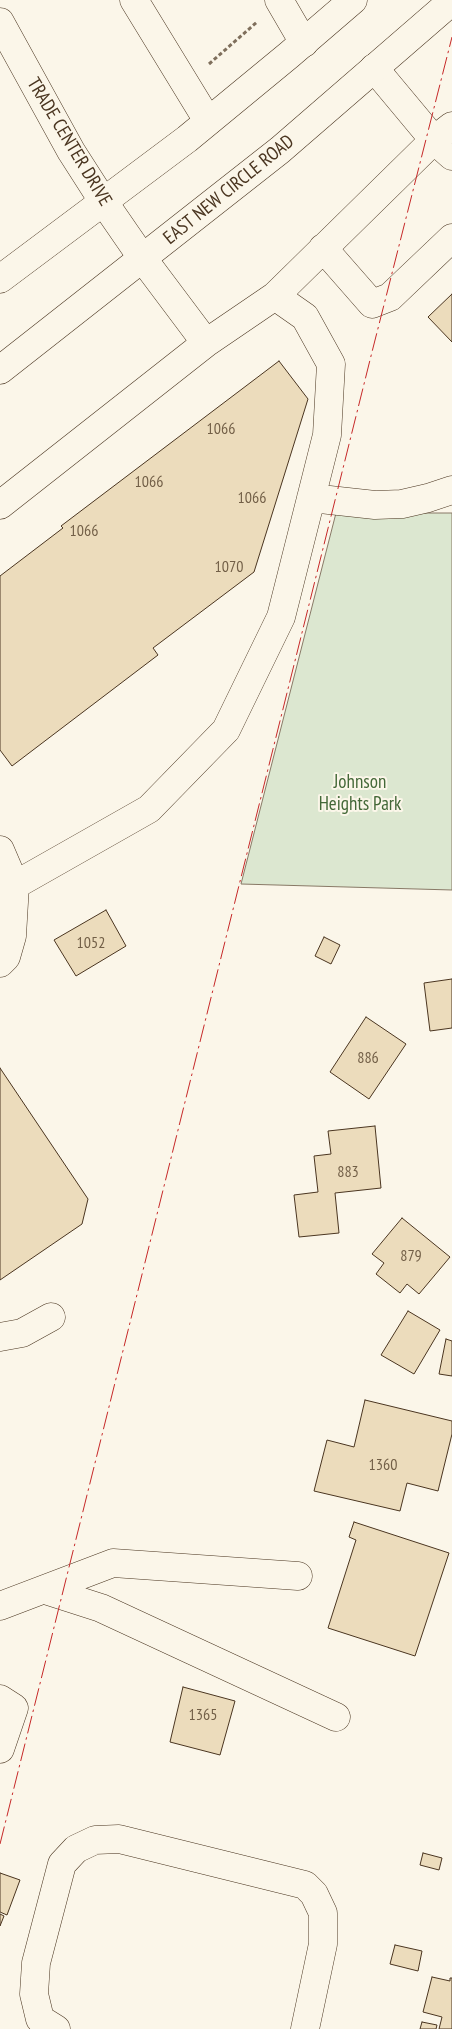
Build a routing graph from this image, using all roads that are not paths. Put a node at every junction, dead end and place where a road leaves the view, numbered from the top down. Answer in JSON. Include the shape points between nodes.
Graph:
{"nodes":[{"id":1,"x":134,"y":0,"type":"edge"},
{"id":2,"x":352,"y":0,"type":"edge"},
{"id":3,"x":452,"y":1,"type":"edge"},
{"id":4,"x":281,"y":2,"type":"edge"},
{"id":5,"x":0,"y":22,"type":"edge"},
{"id":6,"x":304,"y":43,"type":"junction"},
{"id":7,"x":374,"y":68,"type":"junction"},
{"id":8,"x":208,"y":121,"type":"junction"},
{"id":9,"x":446,"y":141,"type":"edge"},
{"id":10,"x":103,"y":201,"type":"junction"},
{"id":11,"x":452,"y":238,"type":"edge"},
{"id":12,"x":323,"y":248,"type":"junction"},
{"id":13,"x":143,"y":259,"type":"junction"},
{"id":14,"x":0,"y":278,"type":"edge"},
{"id":15,"x":275,"y":296,"type":"junction"},
{"id":16,"x":206,"y":343,"type":"junction"},
{"id":17,"x":0,"y":370,"type":"edge"},
{"id":18,"x":452,"y":490,"type":"edge"},
{"id":19,"x":311,"y":498,"type":"junction"},
{"id":20,"x":0,"y":504,"type":"edge"},
{"id":21,"x":0,"y":850,"type":"edge"},
{"id":22,"x":7,"y":891,"type":"edge"},
{"id":23,"x":0,"y":963,"type":"edge"},
{"id":24,"x":51,"y":1317,"type":"dead end"},
{"id":25,"x":0,"y":1337,"type":"edge"},
{"id":26,"x":298,"y":1576,"type":"dead end"},
{"id":27,"x":45,"y":1590,"type":"junction"},
{"id":28,"x":0,"y":1606,"type":"edge"},
{"id":29,"x":0,"y":1699,"type":"edge"},
{"id":30,"x":336,"y":1717,"type":"dead end"},
{"id":31,"x":0,"y":1749,"type":"edge"},
{"id":32,"x":56,"y":2029,"type":"edge"},
{"id":33,"x":306,"y":2029,"type":"edge"}],
"edges":[{"from":1,"to":8,"type":"main road"},
{"from":2,"to":6,"type":"main road"},
{"from":3,"to":7,"type":"main road","name":"EAST NEW CIRCLE ROAD"},
{"from":4,"to":6,"type":"main road"},
{"from":5,"to":10,"type":"main road","name":"TRADE CENTER DRIVE","via":[[71,151]]},
{"from":6,"to":8,"type":"main road"},
{"from":7,"to":9,"type":"main road"},
{"from":7,"to":13,"type":"main road","name":"EAST NEW CIRCLE ROAD","via":[[280,150]]},
{"from":8,"to":10,"type":"main road"},
{"from":9,"to":12,"type":"main road"},
{"from":10,"to":13,"type":"main road","name":"TRADE CENTER DRIVE"},
{"from":10,"to":14,"type":"main road"},
{"from":11,"to":12,"type":"main road","via":[[390,297],[372,304]]},
{"from":12,"to":15,"type":"main road"},
{"from":13,"to":16,"type":"main road","name":"TRADE CENTER DRIVE"},
{"from":13,"to":17,"type":"main road","name":"EAST NEW CIRCLE ROAD"},
{"from":15,"to":16,"type":"main road"},
{"from":15,"to":19,"type":"main road","via":[[305,317],[331,364],[327,435]]},
{"from":16,"to":20,"type":"main road"},
{"from":18,"to":19,"type":"main road","via":[[402,504],[375,505]]},
{"from":19,"to":22,"type":"main road","via":[[281,617],[226,730],[148,809]]},
{"from":21,"to":22,"type":"main road"},
{"from":22,"to":23,"type":"main road","via":[[12,936],[6,957]]},
{"from":24,"to":25,"type":"main road","via":[[22,1333]]},
{"from":26,"to":27,"type":"main road","via":[[113,1563]]},
{"from":27,"to":28,"type":"main road"},
{"from":27,"to":30,"type":"main road","via":[[100,1608]]},
{"from":29,"to":31,"type":"main road","via":[[14,1708]]},
{"from":32,"to":33,"type":"main road","via":[[40,2019],[34,1994],[36,1963],[62,1864],[76,1849],[95,1840],[119,1838],[305,1885],[314,1894],[323,1913],[324,1944]]}]}
